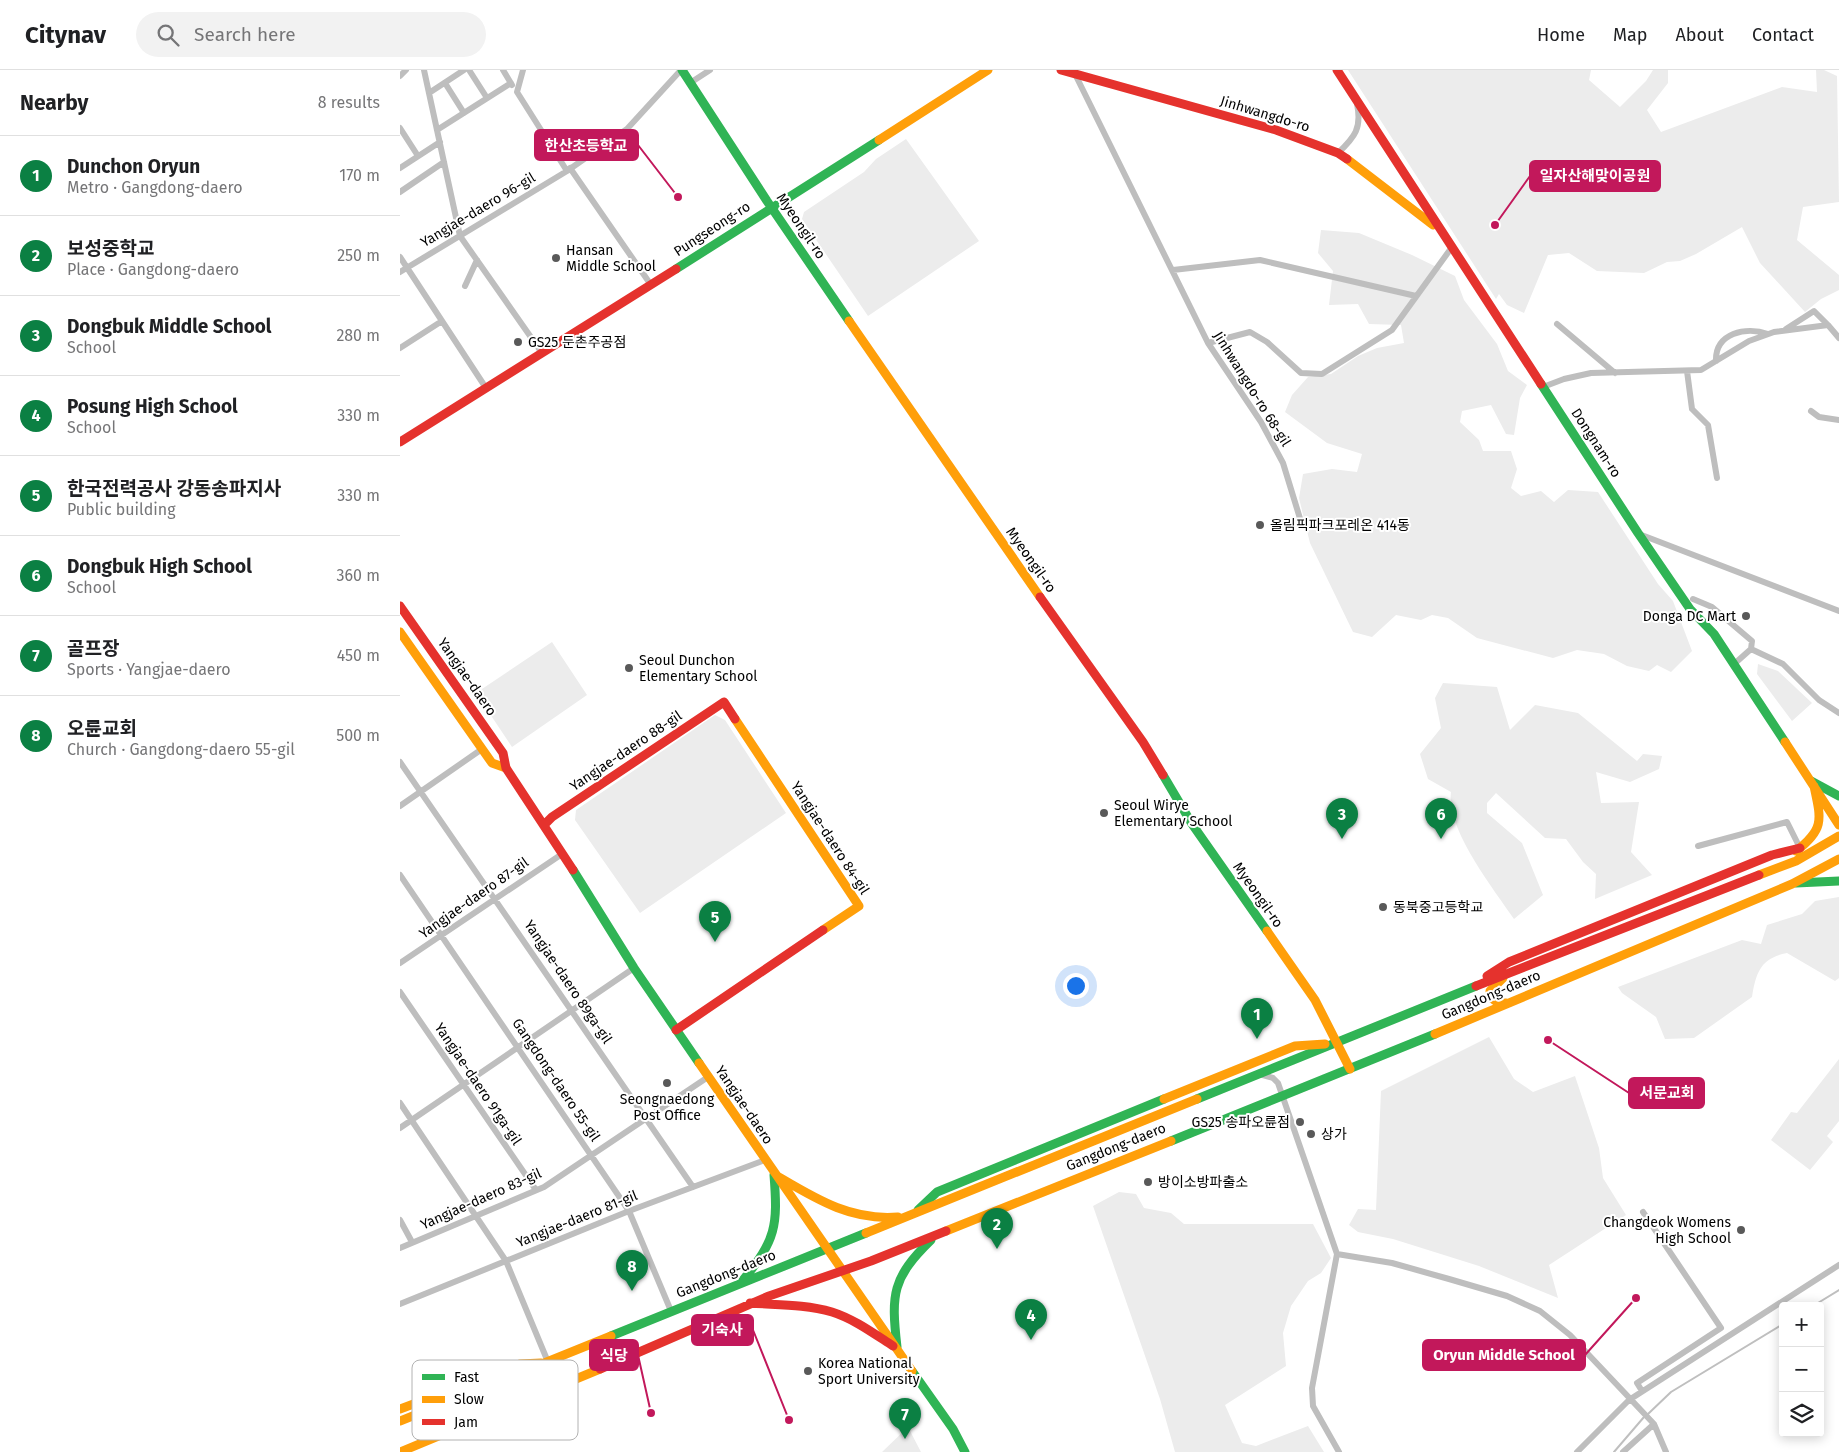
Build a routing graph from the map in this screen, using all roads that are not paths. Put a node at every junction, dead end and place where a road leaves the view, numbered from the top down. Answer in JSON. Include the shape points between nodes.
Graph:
{"nodes":[{"id":1,"x":406,"y":70,"type":"edge"},
{"id":2,"x":424,"y":70,"type":"edge"},
{"id":3,"x":464,"y":70,"type":"edge"},
{"id":4,"x":469,"y":70,"type":"edge"},
{"id":5,"x":503,"y":70,"type":"edge"},
{"id":6,"x":523,"y":70,"type":"edge"},
{"id":7,"x":682,"y":70,"type":"edge"},
{"id":8,"x":710,"y":70,"type":"edge"},
{"id":9,"x":988,"y":70,"type":"edge"},
{"id":10,"x":1061,"y":70,"type":"edge"},
{"id":11,"x":1337,"y":70,"type":"edge"},
{"id":12,"x":1075,"y":74,"type":"junction"},
{"id":13,"x":400,"y":76,"type":"edge"},
{"id":14,"x":445,"y":83,"type":"junction"},
{"id":15,"x":511,"y":83,"type":"junction"},
{"id":16,"x":690,"y":83,"type":"junction"},
{"id":17,"x":517,"y":92,"type":"junction"},
{"id":18,"x":429,"y":93,"type":"junction"},
{"id":19,"x":487,"y":98,"type":"junction"},
{"id":20,"x":1357,"y":102,"type":"junction"},
{"id":21,"x":464,"y":112,"type":"junction"},
{"id":22,"x":400,"y":128,"type":"edge"},
{"id":23,"x":437,"y":130,"type":"junction"},
{"id":24,"x":440,"y":142,"type":"junction"},
{"id":25,"x":1338,"y":153,"type":"junction"},
{"id":26,"x":418,"y":156,"type":"junction"},
{"id":27,"x":444,"y":162,"type":"junction"},
{"id":28,"x":400,"y":168,"type":"edge"},
{"id":29,"x":568,"y":170,"type":"junction"},
{"id":30,"x":400,"y":192,"type":"edge"},
{"id":31,"x":772,"y":207,"type":"junction"},
{"id":32,"x":1440,"y":230,"type":"junction"},
{"id":33,"x":460,"y":236,"type":"junction"},
{"id":34,"x":1452,"y":247,"type":"junction"},
{"id":35,"x":400,"y":256,"type":"edge"},
{"id":36,"x":477,"y":260,"type":"junction"},
{"id":37,"x":408,"y":268,"type":"junction"},
{"id":38,"x":1173,"y":270,"type":"junction"},
{"id":39,"x":400,"y":272,"type":"edge"},
{"id":40,"x":465,"y":286,"type":"dead end"},
{"id":41,"x":651,"y":286,"type":"junction"},
{"id":42,"x":1416,"y":296,"type":"junction"},
{"id":43,"x":442,"y":321,"type":"junction"},
{"id":44,"x":1557,"y":324,"type":"dead end"},
{"id":45,"x":1828,"y":325,"type":"junction"},
{"id":46,"x":1783,"y":331,"type":"junction"},
{"id":47,"x":1768,"y":334,"type":"junction"},
{"id":48,"x":1839,"y":338,"type":"edge"},
{"id":49,"x":1208,"y":344,"type":"junction"},
{"id":50,"x":400,"y":348,"type":"edge"},
{"id":51,"x":542,"y":353,"type":"junction"},
{"id":52,"x":1716,"y":361,"type":"junction"},
{"id":53,"x":1687,"y":370,"type":"junction"},
{"id":54,"x":1615,"y":373,"type":"junction"},
{"id":55,"x":1543,"y":387,"type":"junction"},
{"id":56,"x":486,"y":388,"type":"junction"},
{"id":57,"x":1811,"y":411,"type":"dead end"},
{"id":58,"x":1839,"y":420,"type":"edge"},
{"id":59,"x":400,"y":442,"type":"edge"},
{"id":60,"x":1716,"y":478,"type":"dead end"},
{"id":61,"x":1302,"y":524,"type":"dead end"},
{"id":62,"x":1638,"y":534,"type":"junction"},
{"id":63,"x":1693,"y":599,"type":"dead end"},
{"id":64,"x":400,"y":606,"type":"edge"},
{"id":65,"x":1839,"y":612,"type":"edge"},
{"id":66,"x":400,"y":632,"type":"edge"},
{"id":67,"x":1750,"y":649,"type":"junction"},
{"id":68,"x":1733,"y":665,"type":"junction"},
{"id":69,"x":724,"y":702,"type":"joint"},
{"id":70,"x":1839,"y":713,"type":"edge"},
{"id":71,"x":482,"y":749,"type":"junction"},
{"id":72,"x":400,"y":762,"type":"edge"},
{"id":73,"x":506,"y":768,"type":"junction"},
{"id":74,"x":1812,"y":784,"type":"junction"},
{"id":75,"x":422,"y":792,"type":"junction"},
{"id":76,"x":1839,"y":796,"type":"edge"},
{"id":77,"x":400,"y":806,"type":"edge"},
{"id":78,"x":545,"y":824,"type":"junction"},
{"id":79,"x":1839,"y":824,"type":"edge"},
{"id":80,"x":1839,"y":836,"type":"edge"},
{"id":81,"x":1698,"y":846,"type":"dead end"},
{"id":82,"x":1800,"y":848,"type":"junction"},
{"id":83,"x":562,"y":854,"type":"junction"},
{"id":84,"x":1839,"y":859,"type":"edge"},
{"id":85,"x":400,"y":875,"type":"edge"},
{"id":86,"x":1759,"y":875,"type":"junction"},
{"id":87,"x":1839,"y":881,"type":"edge"},
{"id":88,"x":1792,"y":884,"type":"junction"},
{"id":89,"x":495,"y":899,"type":"junction"},
{"id":90,"x":441,"y":935,"type":"junction"},
{"id":91,"x":400,"y":963,"type":"edge"},
{"id":92,"x":634,"y":968,"type":"junction"},
{"id":93,"x":1510,"y":972,"type":"junction"},
{"id":94,"x":1464,"y":990,"type":"junction"},
{"id":95,"x":400,"y":992,"type":"edge"},
{"id":96,"x":1510,"y":1002,"type":"junction"},
{"id":97,"x":572,"y":1011,"type":"junction"},
{"id":98,"x":676,"y":1030,"type":"junction"},
{"id":99,"x":1337,"y":1043,"type":"junction"},
{"id":100,"x":519,"y":1047,"type":"junction"},
{"id":101,"x":1350,"y":1069,"type":"junction"},
{"id":102,"x":1259,"y":1074,"type":"junction"},
{"id":103,"x":708,"y":1077,"type":"junction"},
{"id":104,"x":463,"y":1085,"type":"junction"},
{"id":105,"x":1281,"y":1096,"type":"junction"},
{"id":106,"x":400,"y":1103,"type":"edge"},
{"id":107,"x":412,"y":1120,"type":"junction"},
{"id":108,"x":647,"y":1120,"type":"junction"},
{"id":109,"x":400,"y":1128,"type":"edge"},
{"id":110,"x":592,"y":1155,"type":"junction"},
{"id":111,"x":765,"y":1160,"type":"junction"},
{"id":112,"x":774,"y":1174,"type":"junction"},
{"id":113,"x":693,"y":1187,"type":"junction"},
{"id":114,"x":536,"y":1190,"type":"junction"},
{"id":115,"x":629,"y":1210,"type":"junction"},
{"id":116,"x":1643,"y":1212,"type":"dead end"},
{"id":117,"x":914,"y":1214,"type":"junction"},
{"id":118,"x":476,"y":1216,"type":"junction"},
{"id":119,"x":400,"y":1220,"type":"edge"},
{"id":120,"x":936,"y":1235,"type":"junction"},
{"id":121,"x":412,"y":1242,"type":"junction"},
{"id":122,"x":400,"y":1248,"type":"edge"},
{"id":123,"x":826,"y":1249,"type":"junction"},
{"id":124,"x":1338,"y":1254,"type":"junction"},
{"id":125,"x":506,"y":1261,"type":"junction"},
{"id":126,"x":1839,"y":1265,"type":"edge"},
{"id":127,"x":842,"y":1270,"type":"junction"},
{"id":128,"x":740,"y":1282,"type":"junction"},
{"id":129,"x":747,"y":1303,"type":"junction"},
{"id":130,"x":400,"y":1304,"type":"edge"},
{"id":131,"x":671,"y":1311,"type":"junction"},
{"id":132,"x":897,"y":1348,"type":"junction"},
{"id":133,"x":547,"y":1360,"type":"edge"},
{"id":134,"x":553,"y":1360,"type":"edge"},
{"id":135,"x":578,"y":1378,"type":"edge"},
{"id":136,"x":1642,"y":1391,"type":"junction"},
{"id":137,"x":1629,"y":1400,"type":"junction"},
{"id":138,"x":412,"y":1404,"type":"edge"},
{"id":139,"x":400,"y":1409,"type":"edge"},
{"id":140,"x":412,"y":1416,"type":"edge"},
{"id":141,"x":400,"y":1421,"type":"edge"},
{"id":142,"x":1654,"y":1424,"type":"junction"},
{"id":143,"x":429,"y":1440,"type":"edge"},
{"id":144,"x":400,"y":1452,"type":"edge"},
{"id":145,"x":966,"y":1452,"type":"edge"},
{"id":146,"x":1338,"y":1452,"type":"edge"},
{"id":147,"x":1577,"y":1452,"type":"edge"},
{"id":148,"x":1623,"y":1452,"type":"edge"},
{"id":149,"x":1666,"y":1452,"type":"edge"}],
"edges":[{"from":1,"to":13,"type":"street"},
{"from":2,"to":18,"type":"street"},
{"from":3,"to":14,"type":"street"},
{"from":4,"to":19,"type":"street"},
{"from":5,"to":15,"type":"street"},
{"from":6,"to":17,"type":"street"},
{"from":7,"to":16,"type":"main road","name":"Myeongil-ro"},
{"from":7,"to":29,"type":"street","name":"Yangjae-daero 96-gil","via":[[627,129]]},
{"from":8,"to":16,"type":"street"},
{"from":9,"to":31,"type":"main road","name":"Pungseong-ro"},
{"from":10,"to":12,"type":"main road","name":"Jinhwangdo-ro"},
{"from":11,"to":20,"type":"main road","name":"Dongnam-ro"},
{"from":12,"to":25,"type":"main road","name":"Jinhwangdo-ro","via":[[1276,130]]},
{"from":12,"to":38,"type":"street","name":"Jinhwangdo-ro 68-gil"},
{"from":14,"to":18,"type":"street"},
{"from":14,"to":21,"type":"street"},
{"from":15,"to":17,"type":"street"},
{"from":15,"to":19,"type":"street"},
{"from":16,"to":31,"type":"main road","name":"Myeongil-ro"},
{"from":17,"to":29,"type":"street"},
{"from":18,"to":23,"type":"street"},
{"from":19,"to":21,"type":"street"},
{"from":20,"to":25,"type":"street","via":[[1359,125],[1349,143]]},
{"from":20,"to":32,"type":"main road","name":"Dongnam-ro"},
{"from":21,"to":23,"type":"street"},
{"from":22,"to":26,"type":"street"},
{"from":23,"to":24,"type":"street"},
{"from":24,"to":26,"type":"street"},
{"from":24,"to":27,"type":"street"},
{"from":25,"to":32,"type":"main road","name":"Jinhwangdo-ro"},
{"from":26,"to":28,"type":"street"},
{"from":27,"to":30,"type":"street"},
{"from":27,"to":33,"type":"street"},
{"from":29,"to":33,"type":"street","name":"Yangjae-daero 96-gil"},
{"from":29,"to":41,"type":"street"},
{"from":31,"to":41,"type":"main road","name":"Pungseong-ro"},
{"from":31,"to":99,"type":"main road","name":"Myeongil-ro","via":[[970,498],[1144,742],[1192,824],[1315,1000]]},
{"from":32,"to":34,"type":"main road","name":"Dongnam-ro"},
{"from":33,"to":36,"type":"street"},
{"from":33,"to":37,"type":"street","name":"Yangjae-daero 96-gil"},
{"from":34,"to":42,"type":"street"},
{"from":34,"to":55,"type":"main road","name":"Dongnam-ro"},
{"from":35,"to":37,"type":"street"},
{"from":36,"to":40,"type":"street"},
{"from":36,"to":51,"type":"street"},
{"from":37,"to":39,"type":"street","name":"Yangjae-daero 96-gil"},
{"from":37,"to":43,"type":"street"},
{"from":38,"to":42,"type":"street","via":[[1260,260]]},
{"from":38,"to":49,"type":"street","name":"Jinhwangdo-ro 68-gil"},
{"from":41,"to":51,"type":"main road","name":"Pungseong-ro"},
{"from":42,"to":49,"type":"street","via":[[1392,330],[1322,374],[1301,373],[1267,342],[1250,332]]},
{"from":43,"to":50,"type":"street"},
{"from":43,"to":56,"type":"street"},
{"from":44,"to":54,"type":"street"},
{"from":45,"to":46,"type":"street"},
{"from":45,"to":46,"type":"street","via":[[1814,311]]},
{"from":45,"to":48,"type":"street"},
{"from":46,"to":47,"type":"street"},
{"from":47,"to":52,"type":"street","via":[[1749,341]]},
{"from":47,"to":52,"type":"street","via":[[1756,330],[1740,332],[1723,340],[1716,350]]},
{"from":49,"to":61,"type":"street","name":"Jinhwangdo-ro 68-gil","via":[[1261,422],[1282,463]]},
{"from":51,"to":56,"type":"main road","name":"Pungseong-ro"},
{"from":52,"to":53,"type":"street","via":[[1701,370]]},
{"from":53,"to":54,"type":"street"},
{"from":53,"to":60,"type":"street","via":[[1692,409],[1708,425]]},
{"from":54,"to":55,"type":"street","via":[[1591,373]]},
{"from":55,"to":62,"type":"main road","name":"Dongnam-ro"},
{"from":56,"to":59,"type":"main road","name":"Pungseong-ro"},
{"from":57,"to":58,"type":"street"},
{"from":62,"to":65,"type":"street"},
{"from":62,"to":68,"type":"main road","name":"Dongnam-ro","via":[[1690,609],[1714,634]]},
{"from":63,"to":67,"type":"street","via":[[1712,607],[1752,641]]},
{"from":64,"to":73,"type":"main road","name":"Yangjae-daero","via":[[502,753]]},
{"from":66,"to":71,"type":"main road","name":"Yangjae-daero"},
{"from":67,"to":68,"type":"street"},
{"from":67,"to":70,"type":"street","via":[[1783,664],[1819,700]]},
{"from":68,"to":74,"type":"main road","name":"Dongnam-ro"},
{"from":69,"to":78,"type":"main road","name":"Yangjae-daero 88-gil"},
{"from":69,"to":98,"type":"main road","name":"Yangjae-daero 84-gil","via":[[859,906]]},
{"from":71,"to":73,"type":"main road","name":"Yangjae-daero","via":[[492,763]]},
{"from":71,"to":75,"type":"street"},
{"from":72,"to":75,"type":"street","name":"Yangjae-daero 89ga-gil"},
{"from":73,"to":78,"type":"main road","name":"Yangjae-daero"},
{"from":74,"to":76,"type":"main road"},
{"from":74,"to":79,"type":"main road","name":"Dongnam-ro"},
{"from":74,"to":82,"type":"main road","via":[[1821,824],[1818,832]]},
{"from":75,"to":77,"type":"street"},
{"from":75,"to":89,"type":"street","name":"Yangjae-daero 89ga-gil"},
{"from":78,"to":83,"type":"main road","name":"Yangjae-daero"},
{"from":80,"to":86,"type":"main road","name":"Gangdong-daero","via":[[1796,861]]},
{"from":81,"to":82,"type":"street","via":[[1787,822]]},
{"from":82,"to":86,"type":"main road"},
{"from":82,"to":94,"type":"main road","via":[[1772,855],[1509,962]]},
{"from":83,"to":89,"type":"street","name":"Yangjae-daero 87-gil"},
{"from":83,"to":92,"type":"main road","name":"Yangjae-daero"},
{"from":84,"to":88,"type":"main road","name":"Gangdong-daero"},
{"from":85,"to":90,"type":"street","name":"Gangdong-daero 55-gil"},
{"from":86,"to":93,"type":"main road","name":"Gangdong-daero"},
{"from":87,"to":88,"type":"main road"},
{"from":88,"to":96,"type":"main road","name":"Gangdong-daero"},
{"from":89,"to":90,"type":"street","name":"Yangjae-daero 87-gil"},
{"from":89,"to":97,"type":"street","name":"Yangjae-daero 89ga-gil"},
{"from":90,"to":91,"type":"street","name":"Yangjae-daero 87-gil"},
{"from":90,"to":100,"type":"street","name":"Gangdong-daero 55-gil"},
{"from":92,"to":97,"type":"street"},
{"from":92,"to":98,"type":"main road","name":"Yangjae-daero"},
{"from":93,"to":94,"type":"main road","name":"Gangdong-daero"},
{"from":93,"to":96,"type":"main road","via":[[1490,991],[1493,1001]]},
{"from":94,"to":99,"type":"main road","name":"Gangdong-daero"},
{"from":95,"to":104,"type":"street","name":"Yangjae-daero 91ga-gil"},
{"from":96,"to":101,"type":"main road","name":"Gangdong-daero"},
{"from":97,"to":100,"type":"street"},
{"from":97,"to":108,"type":"street","name":"Yangjae-daero 89ga-gil"},
{"from":98,"to":103,"type":"main road","name":"Yangjae-daero"},
{"from":99,"to":101,"type":"main road","name":"Myeongil-ro"},
{"from":99,"to":102,"type":"main road","name":"Gangdong-daero"},
{"from":99,"to":117,"type":"main road","via":[[1295,1046],[937,1192]]},
{"from":100,"to":104,"type":"street"},
{"from":100,"to":110,"type":"street","name":"Gangdong-daero 55-gil"},
{"from":101,"to":105,"type":"main road","name":"Gangdong-daero"},
{"from":102,"to":105,"type":"street","via":[[1278,1083]]},
{"from":102,"to":117,"type":"main road","name":"Gangdong-daero"},
{"from":103,"to":108,"type":"street","name":"Yangjae-daero 83-gil"},
{"from":103,"to":111,"type":"main road","name":"Yangjae-daero"},
{"from":104,"to":107,"type":"street"},
{"from":104,"to":114,"type":"street","name":"Yangjae-daero 91ga-gil"},
{"from":105,"to":120,"type":"main road","name":"Gangdong-daero"},
{"from":105,"to":124,"type":"street"},
{"from":106,"to":107,"type":"street"},
{"from":107,"to":109,"type":"street"},
{"from":107,"to":118,"type":"street"},
{"from":108,"to":110,"type":"street","name":"Yangjae-daero 83-gil"},
{"from":108,"to":113,"type":"street","name":"Yangjae-daero 89ga-gil"},
{"from":110,"to":114,"type":"street","name":"Yangjae-daero 83-gil"},
{"from":110,"to":115,"type":"street","name":"Gangdong-daero 55-gil"},
{"from":111,"to":112,"type":"main road","name":"Yangjae-daero"},
{"from":111,"to":113,"type":"street","name":"Yangjae-daero 81-gil"},
{"from":112,"to":117,"type":"main road","via":[[843,1212],[871,1219]]},
{"from":112,"to":123,"type":"main road","name":"Yangjae-daero"},
{"from":112,"to":128,"type":"main road","via":[[776,1228],[772,1243]]},
{"from":113,"to":115,"type":"street","name":"Yangjae-daero 81-gil"},
{"from":114,"to":118,"type":"street","name":"Yangjae-daero 83-gil"},
{"from":115,"to":125,"type":"street","name":"Yangjae-daero 81-gil"},
{"from":115,"to":131,"type":"street","name":"Gangdong-daero 55-gil"},
{"from":116,"to":136,"type":"street","via":[[1721,1328],[1637,1383]]},
{"from":117,"to":123,"type":"main road","name":"Gangdong-daero"},
{"from":118,"to":121,"type":"street","name":"Yangjae-daero 83-gil"},
{"from":118,"to":125,"type":"street"},
{"from":119,"to":121,"type":"street","name":"Yangjae-daero 83-gil"},
{"from":120,"to":127,"type":"main road","name":"Gangdong-daero"},
{"from":120,"to":132,"type":"main road","via":[[910,1259],[900,1274],[892,1310]]},
{"from":121,"to":122,"type":"street","name":"Yangjae-daero 83-gil"},
{"from":123,"to":127,"type":"main road","name":"Yangjae-daero"},
{"from":123,"to":128,"type":"main road","name":"Gangdong-daero"},
{"from":124,"to":137,"type":"street","via":[[1392,1263],[1449,1279],[1507,1296],[1540,1311],[1570,1335]]},
{"from":124,"to":146,"type":"street","via":[[1312,1388],[1313,1406]]},
{"from":125,"to":130,"type":"street","name":"Yangjae-daero 81-gil"},
{"from":125,"to":133,"type":"street"},
{"from":126,"to":136,"type":"street"},
{"from":127,"to":129,"type":"main road","name":"Gangdong-daero"},
{"from":127,"to":132,"type":"main road","name":"Yangjae-daero"},
{"from":128,"to":131,"type":"main road","name":"Gangdong-daero"},
{"from":129,"to":132,"type":"main road","via":[[810,1307],[833,1312]]},
{"from":129,"to":135,"type":"main road","name":"Gangdong-daero","via":[[710,1323]]},
{"from":131,"to":134,"type":"main road","name":"Gangdong-daero"},
{"from":132,"to":145,"type":"main road","name":"Yangjae-daero"},
{"from":136,"to":137,"type":"street"},
{"from":137,"to":142,"type":"street"},
{"from":137,"to":147,"type":"street"},
{"from":138,"to":139,"type":"main road"},
{"from":140,"to":141,"type":"main road","name":"Gangdong-daero"},
{"from":142,"to":148,"type":"street"},
{"from":142,"to":149,"type":"street"},
{"from":143,"to":144,"type":"main road","name":"Gangdong-daero"}]}
